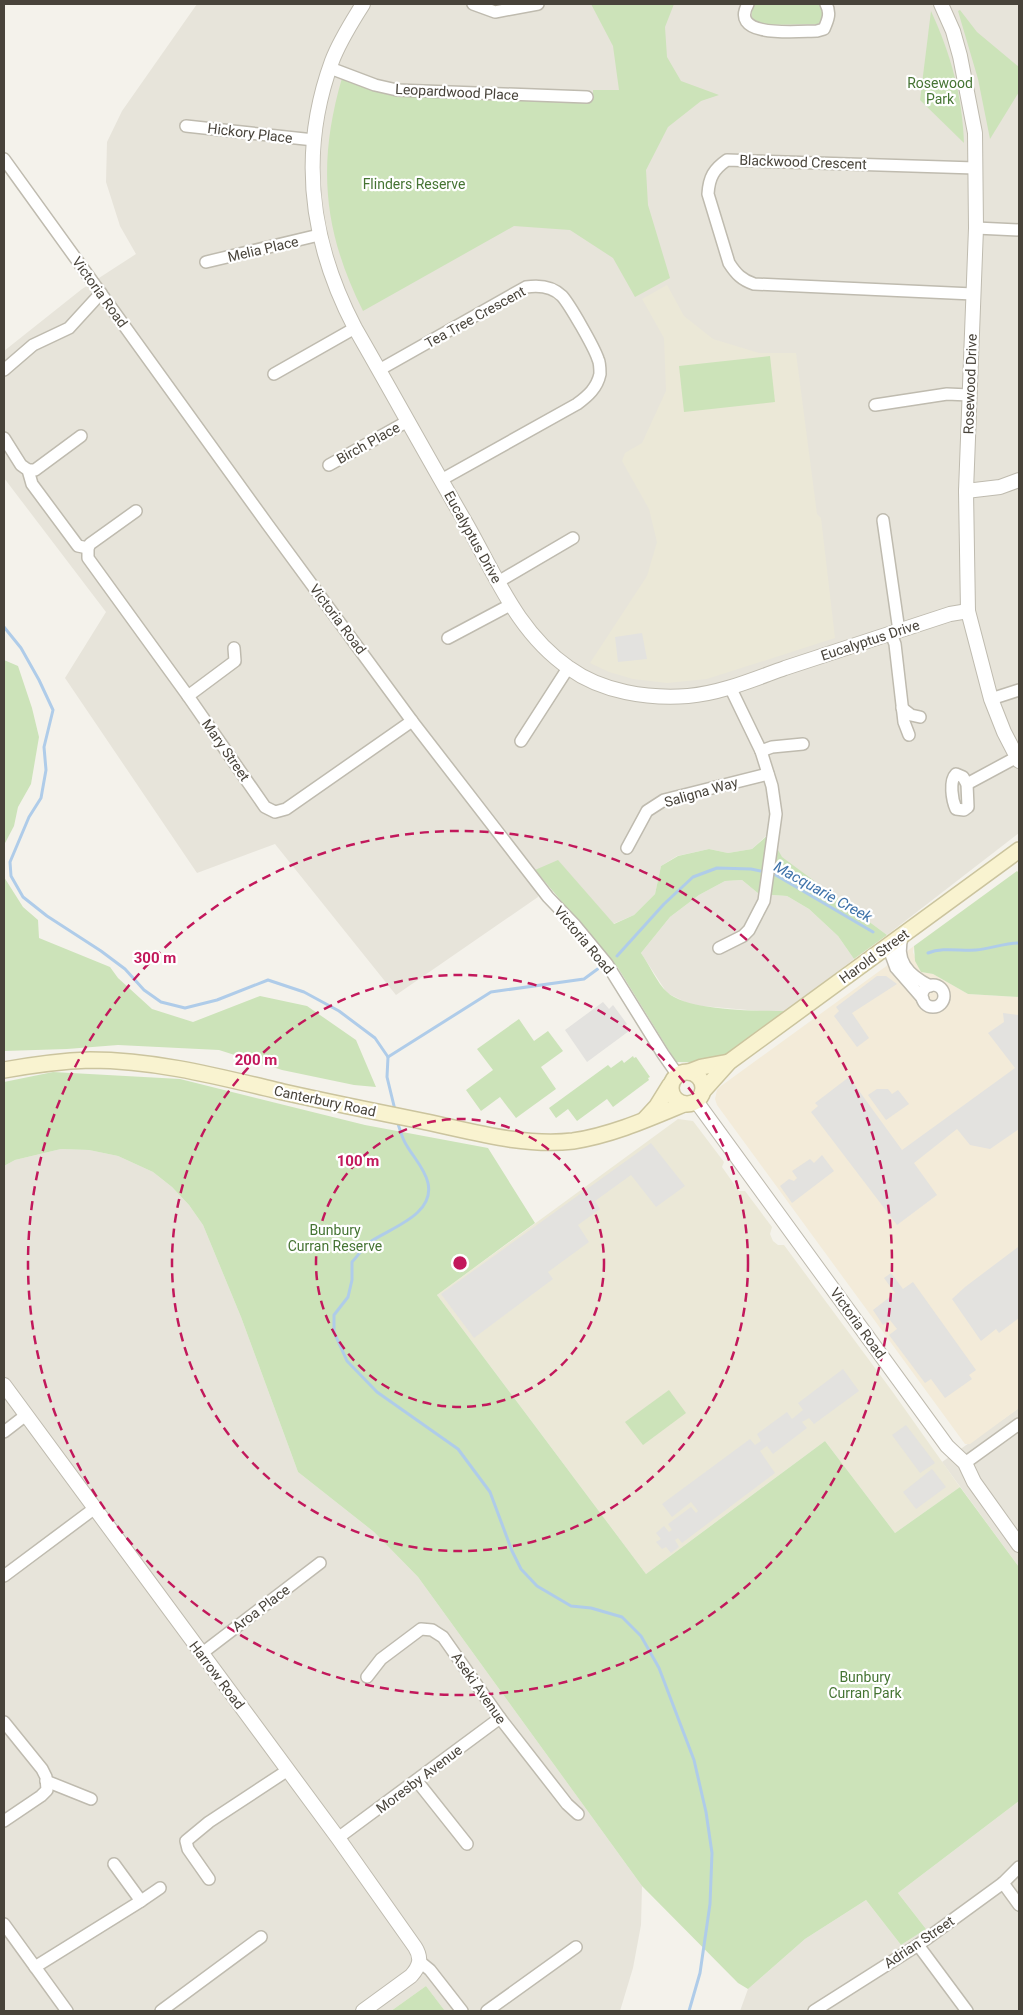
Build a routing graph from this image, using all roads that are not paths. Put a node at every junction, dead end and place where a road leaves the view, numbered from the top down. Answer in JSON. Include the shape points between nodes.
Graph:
{"nodes":[{"id":1,"x":363,"y":4,"type":"edge"},
{"id":2,"x":473,"y":4,"type":"edge"},
{"id":3,"x":538,"y":4,"type":"edge"},
{"id":4,"x":748,"y":4,"type":"edge"},
{"id":5,"x":826,"y":4,"type":"edge"},
{"id":6,"x":941,"y":4,"type":"edge"},
{"id":7,"x":330,"y":68,"type":"junction"},
{"id":8,"x":587,"y":97,"type":"dead end"},
{"id":9,"x":186,"y":126,"type":"dead end"},
{"id":10,"x":314,"y":140,"type":"junction"},
{"id":11,"x":4,"y":159,"type":"edge"},
{"id":12,"x":975,"y":168,"type":"junction"},
{"id":13,"x":976,"y":228,"type":"junction"},
{"id":14,"x":1019,"y":230,"type":"edge"},
{"id":15,"x":319,"y":236,"type":"junction"},
{"id":16,"x":206,"y":262,"type":"dead end"},
{"id":17,"x":101,"y":294,"type":"junction"},
{"id":18,"x":972,"y":294,"type":"junction"},
{"id":19,"x":355,"y":328,"type":"junction"},
{"id":20,"x":4,"y":370,"type":"edge"},
{"id":21,"x":379,"y":370,"type":"junction"},
{"id":22,"x":274,"y":374,"type":"dead end"},
{"id":23,"x":970,"y":395,"type":"junction"},
{"id":24,"x":875,"y":404,"type":"dead end"},
{"id":25,"x":408,"y":421,"type":"junction"},
{"id":26,"x":81,"y":436,"type":"dead end"},
{"id":27,"x":4,"y":438,"type":"edge"},
{"id":28,"x":329,"y":465,"type":"dead end"},
{"id":29,"x":28,"y":470,"type":"junction"},
{"id":30,"x":441,"y":480,"type":"junction"},
{"id":31,"x":1019,"y":480,"type":"edge"},
{"id":32,"x":966,"y":491,"type":"junction"},
{"id":33,"x":136,"y":511,"type":"dead end"},
{"id":34,"x":883,"y":520,"type":"dead end"},
{"id":35,"x":573,"y":538,"type":"dead end"},
{"id":36,"x":89,"y":546,"type":"junction"},
{"id":37,"x":498,"y":582,"type":"junction"},
{"id":38,"x":510,"y":605,"type":"junction"},
{"id":39,"x":968,"y":611,"type":"junction"},
{"id":40,"x":895,"y":632,"type":"junction"},
{"id":41,"x":448,"y":638,"type":"dead end"},
{"id":42,"x":234,"y":648,"type":"dead end"},
{"id":43,"x":568,"y":668,"type":"junction"},
{"id":44,"x":730,"y":687,"type":"junction"},
{"id":45,"x":1019,"y":690,"type":"edge"},
{"id":46,"x":188,"y":696,"type":"junction"},
{"id":47,"x":992,"y":699,"type":"junction"},
{"id":48,"x":902,"y":708,"type":"junction"},
{"id":49,"x":920,"y":717,"type":"dead end"},
{"id":50,"x":412,"y":721,"type":"junction"},
{"id":51,"x":909,"y":735,"type":"dead end"},
{"id":52,"x":521,"y":741,"type":"dead end"},
{"id":53,"x":803,"y":744,"type":"dead end"},
{"id":54,"x":761,"y":751,"type":"junction"},
{"id":55,"x":1018,"y":759,"type":"edge"},
{"id":56,"x":768,"y":774,"type":"junction"},
{"id":57,"x":967,"y":784,"type":"dead end"},
{"id":58,"x":627,"y":848,"type":"dead end"},
{"id":59,"x":1019,"y":850,"type":"edge"},
{"id":60,"x":719,"y":948,"type":"dead end"},
{"id":61,"x":893,"y":951,"type":"junction"},
{"id":62,"x":867,"y":961,"type":"junction"},
{"id":63,"x":896,"y":968,"type":"junction"},
{"id":64,"x":930,"y":986,"type":"junction"},
{"id":65,"x":923,"y":999,"type":"junction"},
{"id":66,"x":729,"y":1062,"type":"junction"},
{"id":67,"x":4,"y":1070,"type":"edge"},
{"id":68,"x":679,"y":1077,"type":"junction"},
{"id":69,"x":694,"y":1099,"type":"junction"},
{"id":70,"x":644,"y":1120,"type":"junction"},
{"id":71,"x":4,"y":1385,"type":"edge"},
{"id":72,"x":26,"y":1415,"type":"junction"},
{"id":73,"x":1019,"y":1424,"type":"edge"},
{"id":74,"x":4,"y":1432,"type":"edge"},
{"id":75,"x":966,"y":1463,"type":"junction"},
{"id":76,"x":95,"y":1508,"type":"junction"},
{"id":77,"x":1019,"y":1545,"type":"edge"},
{"id":78,"x":320,"y":1563,"type":"dead end"},
{"id":79,"x":4,"y":1576,"type":"edge"},
{"id":80,"x":201,"y":1654,"type":"junction"},
{"id":81,"x":367,"y":1677,"type":"dead end"},
{"id":82,"x":500,"y":1718,"type":"junction"},
{"id":83,"x":4,"y":1722,"type":"edge"},
{"id":84,"x":288,"y":1770,"type":"junction"},
{"id":85,"x":417,"y":1780,"type":"junction"},
{"id":86,"x":46,"y":1781,"type":"junction"},
{"id":87,"x":92,"y":1799,"type":"dead end"},
{"id":88,"x":578,"y":1814,"type":"dead end"},
{"id":89,"x":4,"y":1821,"type":"edge"},
{"id":90,"x":338,"y":1838,"type":"junction"},
{"id":91,"x":467,"y":1844,"type":"dead end"},
{"id":92,"x":114,"y":1864,"type":"dead end"},
{"id":93,"x":1019,"y":1867,"type":"edge"},
{"id":94,"x":210,"y":1879,"type":"dead end"},
{"id":95,"x":1003,"y":1883,"type":"junction"},
{"id":96,"x":160,"y":1888,"type":"dead end"},
{"id":97,"x":141,"y":1901,"type":"junction"},
{"id":98,"x":1019,"y":1905,"type":"edge"},
{"id":99,"x":4,"y":1924,"type":"edge"},
{"id":100,"x":261,"y":1937,"type":"dead end"},
{"id":101,"x":918,"y":1945,"type":"junction"},
{"id":102,"x":576,"y":1947,"type":"dead end"},
{"id":103,"x":418,"y":1965,"type":"junction"},
{"id":104,"x":35,"y":1967,"type":"junction"},
{"id":105,"x":67,"y":2011,"type":"edge"},
{"id":106,"x":161,"y":2011,"type":"edge"},
{"id":107,"x":364,"y":2011,"type":"edge"},
{"id":108,"x":462,"y":2011,"type":"edge"},
{"id":109,"x":487,"y":2011,"type":"edge"},
{"id":110,"x":814,"y":2011,"type":"edge"},
{"id":111,"x":966,"y":2011,"type":"edge"}],
"edges":[{"from":1,"to":7,"type":"street","name":"Eucalyptus Drive"},
{"from":2,"to":3,"type":"street","via":[[495,12]]},
{"from":4,"to":5,"type":"street","via":[[746,20],[758,30],[817,31],[824,29],[827,22],[829,12]]},
{"from":6,"to":12,"type":"street","name":"Rosewood Drive","via":[[960,56],[975,133]]},
{"from":7,"to":8,"type":"street","name":"Leopardwood Place","via":[[397,90]]},
{"from":7,"to":10,"type":"street","name":"Eucalyptus Drive","via":[[318,108]]},
{"from":9,"to":10,"type":"street","name":"Hickory Place"},
{"from":10,"to":15,"type":"street","name":"Eucalyptus Drive","via":[[313,186]]},
{"from":11,"to":17,"type":"street","name":"Victoria Road"},
{"from":12,"to":13,"type":"street","name":"Rosewood Drive"},
{"from":12,"to":18,"type":"street","name":"Blackwood Crescent","via":[[727,160],[712,174],[708,194],[729,264],[745,281]]},
{"from":13,"to":14,"type":"street"},
{"from":13,"to":18,"type":"street","name":"Rosewood Drive"},
{"from":15,"to":16,"type":"street","name":"Melia Place"},
{"from":15,"to":19,"type":"street","name":"Eucalyptus Drive","via":[[327,266]]},
{"from":17,"to":20,"type":"street","via":[[69,328],[33,346]]},
{"from":17,"to":50,"type":"street","name":"Victoria Road"},
{"from":18,"to":23,"type":"street","name":"Rosewood Drive"},
{"from":19,"to":21,"type":"street","name":"Eucalyptus Drive"},
{"from":19,"to":22,"type":"street"},
{"from":21,"to":25,"type":"street","name":"Eucalyptus Drive"},
{"from":21,"to":30,"type":"street","name":"Tea Tree Crescent","via":[[526,287],[550,288],[562,296],[570,308],[599,360],[597,386],[578,404]]},
{"from":23,"to":24,"type":"street","via":[[947,394]]},
{"from":23,"to":32,"type":"street","name":"Rosewood Drive"},
{"from":25,"to":28,"type":"street","name":"Birch Place"},
{"from":25,"to":30,"type":"street","name":"Eucalyptus Drive"},
{"from":26,"to":29,"type":"street","via":[[34,470]]},
{"from":27,"to":29,"type":"street"},
{"from":29,"to":36,"type":"street","via":[[32,484],[78,546]]},
{"from":30,"to":37,"type":"street","name":"Eucalyptus Drive"},
{"from":31,"to":32,"type":"street","via":[[1000,487]]},
{"from":32,"to":39,"type":"street","name":"Rosewood Drive"},
{"from":33,"to":36,"type":"street"},
{"from":34,"to":40,"type":"street"},
{"from":35,"to":37,"type":"street"},
{"from":36,"to":46,"type":"street","name":"Mary Street","via":[[88,558]]},
{"from":37,"to":38,"type":"street","name":"Eucalyptus Drive"},
{"from":38,"to":41,"type":"street"},
{"from":38,"to":43,"type":"street","name":"Eucalyptus Drive","via":[[526,628]]},
{"from":39,"to":40,"type":"street","name":"Eucalyptus Drive"},
{"from":39,"to":47,"type":"street","name":"Rosewood Drive"},
{"from":40,"to":44,"type":"street","name":"Eucalyptus Drive"},
{"from":40,"to":48,"type":"street"},
{"from":42,"to":46,"type":"street","via":[[235,661]]},
{"from":43,"to":44,"type":"street","name":"Eucalyptus Drive","via":[[600,684],[643,696],[689,696]]},
{"from":43,"to":52,"type":"street"},
{"from":44,"to":54,"type":"street"},
{"from":45,"to":47,"type":"street"},
{"from":46,"to":50,"type":"street","name":"Mary Street","via":[[264,807],[275,812],[286,809]]},
{"from":47,"to":55,"type":"street","name":"Rosewood Drive"},
{"from":48,"to":49,"type":"street"},
{"from":48,"to":51,"type":"street"},
{"from":50,"to":68,"type":"street","name":"Victoria Road","via":[[548,897],[607,964]]},
{"from":53,"to":54,"type":"street"},
{"from":54,"to":56,"type":"street"},
{"from":55,"to":57,"type":"street"},
{"from":56,"to":58,"type":"street","name":"Saligna Way","via":[[664,800],[647,811]]},
{"from":56,"to":60,"type":"street","via":[[776,814],[764,901],[749,930]]},
{"from":59,"to":61,"type":"main road","name":"Harold Street","via":[[903,934]]},
{"from":61,"to":62,"type":"main road","name":"Harold Street"},
{"from":61,"to":63,"type":"street"},
{"from":61,"to":64,"type":"street","via":[[915,978]]},
{"from":62,"to":63,"type":"street","via":[[878,959]]},
{"from":62,"to":66,"type":"main road","name":"Harold Street"},
{"from":63,"to":65,"type":"street"},
{"from":64,"to":65,"type":"street","via":[[923,991]]},
{"from":64,"to":65,"type":"street","via":[[940,988],[943,1000],[938,1006],[931,1006]]},
{"from":66,"to":68,"type":"main road","name":"Harold Street","via":[[702,1067]]},
{"from":66,"to":69,"type":"main road","name":"Harold Street"},
{"from":67,"to":70,"type":"main road","name":"Canterbury Road","via":[[91,1060],[145,1064],[211,1074],[501,1138],[538,1142],[572,1141],[626,1128]]},
{"from":68,"to":69,"type":"main road","via":[[673,1097]]},
{"from":68,"to":69,"type":"main road","via":[[700,1078]]},
{"from":68,"to":70,"type":"main road","name":"Canterbury Road"},
{"from":69,"to":70,"type":"main road","name":"Canterbury Road"},
{"from":69,"to":75,"type":"street","name":"Victoria Road","via":[[948,1446]]},
{"from":71,"to":72,"type":"street","name":"Harrow Road"},
{"from":72,"to":74,"type":"street"},
{"from":72,"to":76,"type":"street","name":"Harrow Road"},
{"from":73,"to":75,"type":"street"},
{"from":75,"to":77,"type":"street","name":"Victoria Road","via":[[974,1482]]},
{"from":76,"to":79,"type":"street"},
{"from":76,"to":80,"type":"street","name":"Harrow Road"},
{"from":78,"to":80,"type":"street","name":"Aroa Place"},
{"from":80,"to":84,"type":"street","name":"Harrow Road"},
{"from":81,"to":82,"type":"street","name":"Aseki Avenue","via":[[381,1659],[421,1629],[432,1630],[443,1637]]},
{"from":82,"to":85,"type":"street","name":"Moresby Avenue"},
{"from":82,"to":88,"type":"street","name":"Aseki Avenue"},
{"from":83,"to":86,"type":"street","via":[[42,1768]]},
{"from":84,"to":90,"type":"street","name":"Harrow Road"},
{"from":84,"to":94,"type":"street","via":[[186,1841],[188,1849]]},
{"from":85,"to":90,"type":"street","name":"Moresby Avenue"},
{"from":85,"to":91,"type":"street"},
{"from":86,"to":87,"type":"street"},
{"from":86,"to":89,"type":"street","via":[[47,1790],[41,1796]]},
{"from":90,"to":103,"type":"street","name":"Harrow Road","via":[[415,1946],[420,1955]]},
{"from":92,"to":97,"type":"street"},
{"from":93,"to":95,"type":"street","name":"Adrian Street"},
{"from":95,"to":98,"type":"street"},
{"from":95,"to":101,"type":"street","name":"Adrian Street"},
{"from":96,"to":97,"type":"street"},
{"from":97,"to":104,"type":"street"},
{"from":99,"to":104,"type":"street"},
{"from":100,"to":106,"type":"street"},
{"from":101,"to":110,"type":"street","name":"Adrian Street"},
{"from":101,"to":111,"type":"street"},
{"from":102,"to":109,"type":"street"},
{"from":103,"to":107,"type":"street","via":[[411,1976]]},
{"from":103,"to":108,"type":"street","via":[[430,1970]]},
{"from":104,"to":105,"type":"street"}]}
